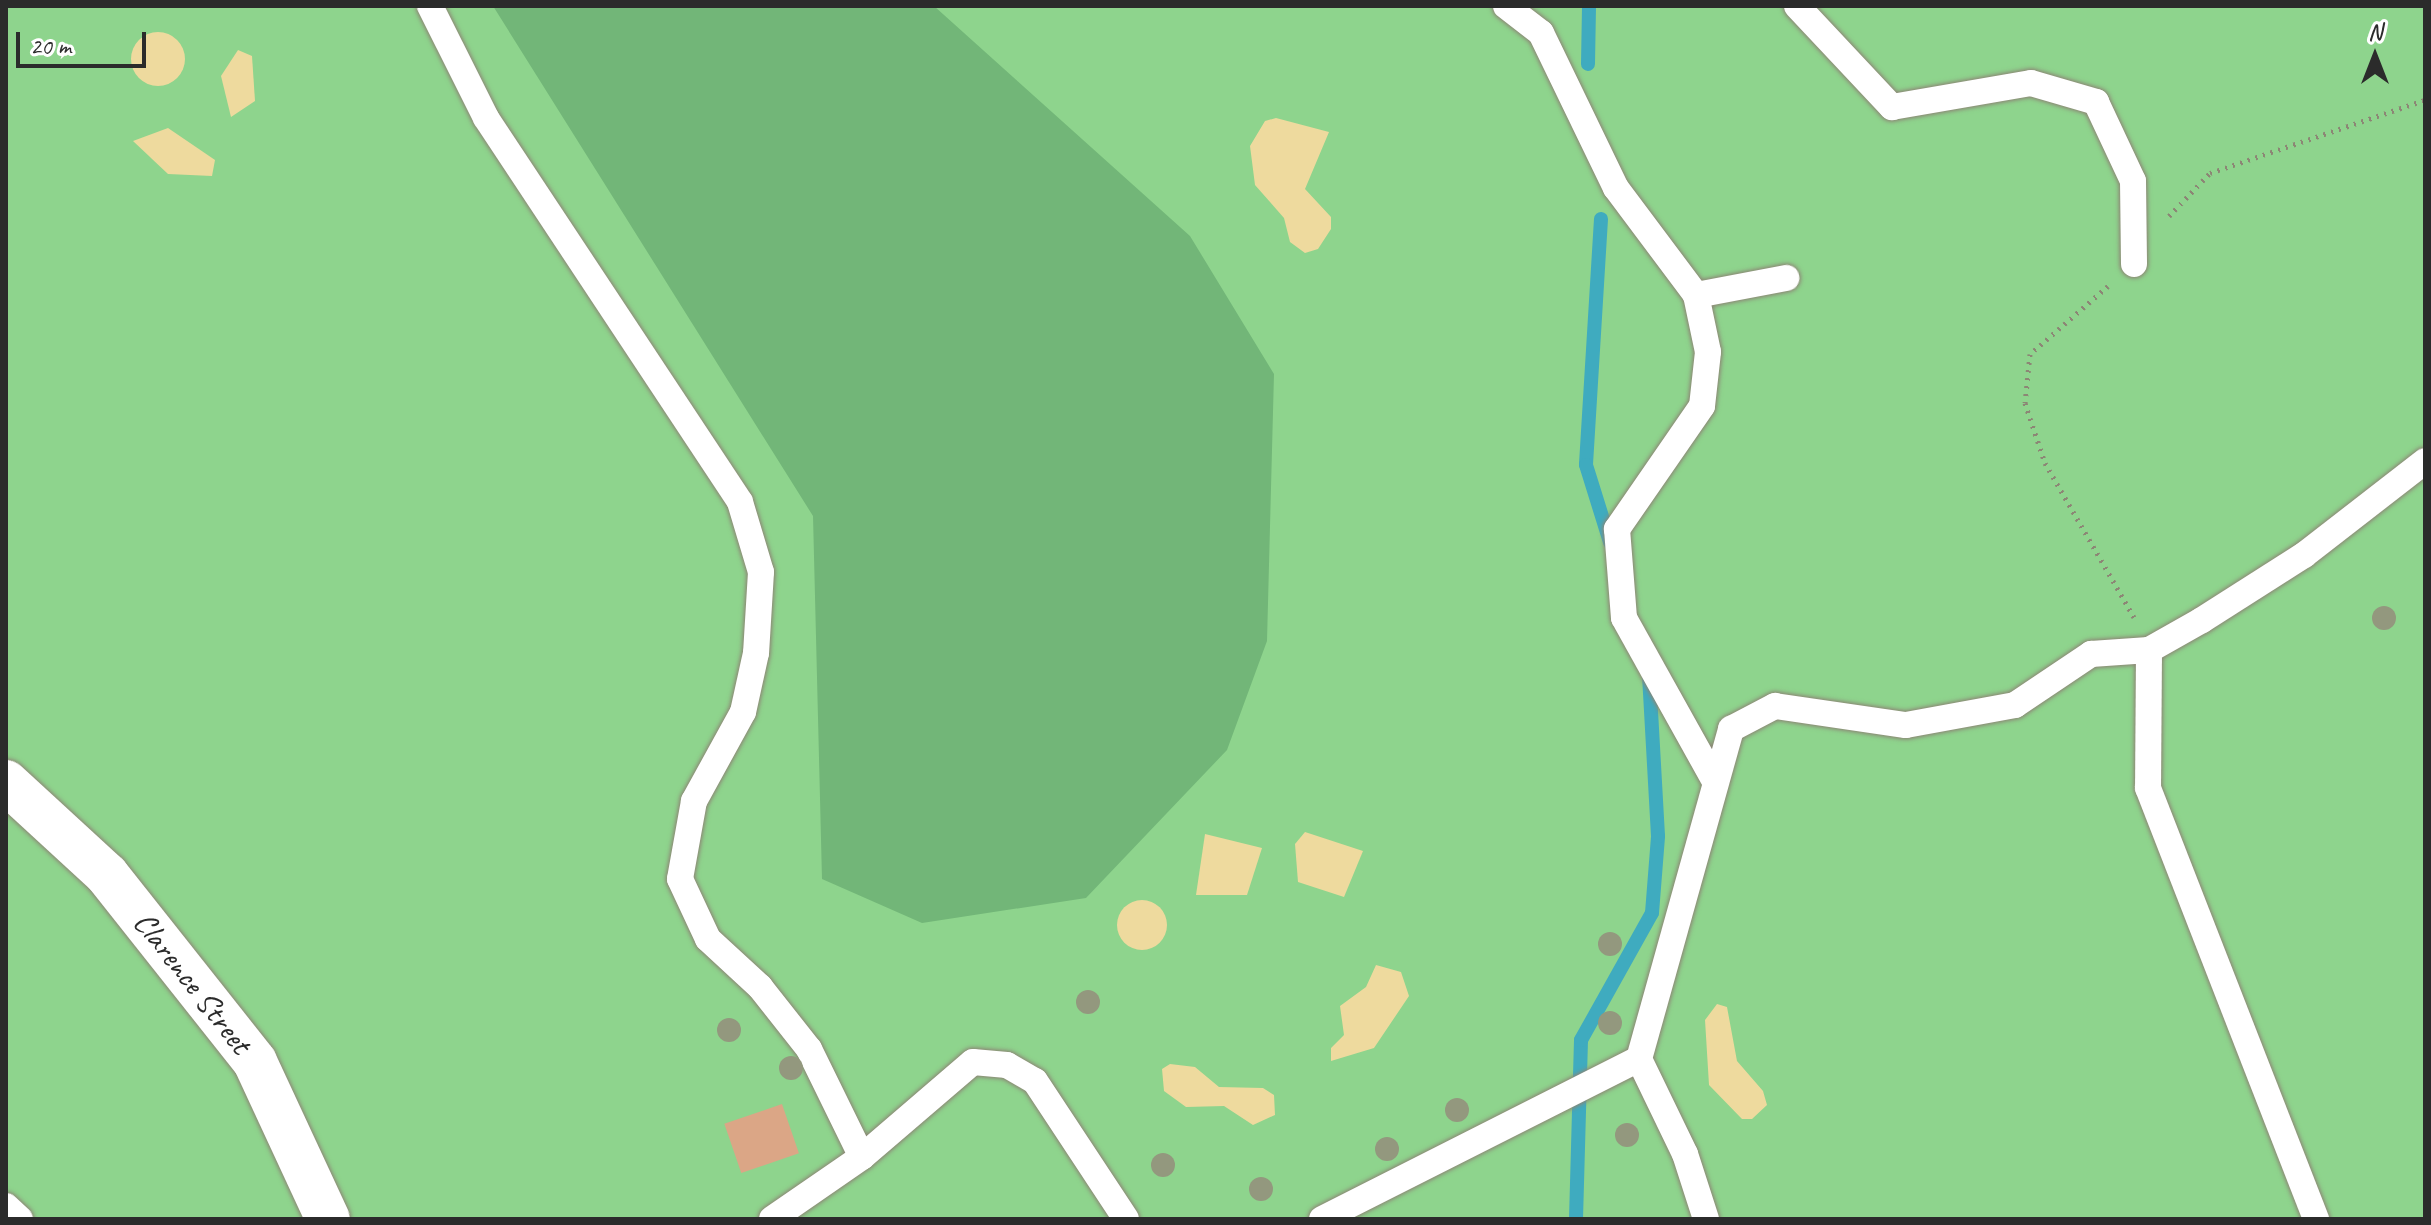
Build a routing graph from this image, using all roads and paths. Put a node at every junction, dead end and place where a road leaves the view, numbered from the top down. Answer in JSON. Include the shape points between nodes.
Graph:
{"nodes":[{"id":1,"x":430,"y":6,"type":"edge"},
{"id":2,"x":1506,"y":6,"type":"edge"},
{"id":3,"x":1796,"y":9,"type":"edge"},
{"id":4,"x":2425,"y":100,"type":"edge"},
{"id":5,"x":2134,"y":264,"type":"junction"},
{"id":6,"x":1786,"y":278,"type":"dead end"},
{"id":7,"x":1696,"y":295,"type":"junction"},
{"id":8,"x":2425,"y":461,"type":"edge"},
{"id":9,"x":2149,"y":650,"type":"junction"},
{"id":10,"x":1714,"y":780,"type":"junction"},
{"id":11,"x":6,"y":782,"type":"edge"},
{"id":12,"x":1639,"y":1059,"type":"junction"},
{"id":13,"x":862,"y":1157,"type":"junction"},
{"id":14,"x":6,"y":1206,"type":"edge"},
{"id":15,"x":20,"y":1219,"type":"edge"},
{"id":16,"x":328,"y":1219,"type":"edge"},
{"id":17,"x":772,"y":1219,"type":"edge"},
{"id":18,"x":1126,"y":1219,"type":"edge"},
{"id":19,"x":1322,"y":1219,"type":"edge"},
{"id":20,"x":1706,"y":1219,"type":"edge"},
{"id":21,"x":2316,"y":1219,"type":"edge"}],
"edges":[{"from":1,"to":13,"type":"lane","via":[[486,118],[740,502],[761,572],[756,653],[743,712],[694,801],[680,879],[708,939],[760,987],[809,1049]]},
{"from":2,"to":7,"type":"lane","via":[[1541,33],[1616,188]]},
{"from":3,"to":5,"type":"lane","via":[[1892,107],[2031,83],[2096,102],[2133,181]]},
{"from":4,"to":5,"type":"path","via":[[2210,173],[2190,187]]},
{"from":5,"to":9,"type":"path","via":[[2030,354],[2025,403],[2045,463],[2111,565]]},
{"from":6,"to":7,"type":"lane"},
{"from":7,"to":10,"type":"lane","via":[[1708,352],[1702,406],[1617,529],[1624,618]]},
{"from":8,"to":9,"type":"lane","via":[[2304,555]]},
{"from":9,"to":10,"type":"lane","via":[[2091,654],[2015,705],[1906,725],[1775,706],[1731,729]]},
{"from":9,"to":21,"type":"lane","via":[[2148,788]]},
{"from":10,"to":12,"type":"lane"},
{"from":11,"to":16,"type":"street","name":"Clarence Street","via":[[107,875],[255,1062]]},
{"from":12,"to":19,"type":"lane"},
{"from":12,"to":20,"type":"lane","via":[[1685,1154]]},
{"from":13,"to":17,"type":"lane"},
{"from":13,"to":18,"type":"lane","via":[[973,1062],[1007,1065],[1035,1081]]},
{"from":14,"to":15,"type":"lane"}]}
